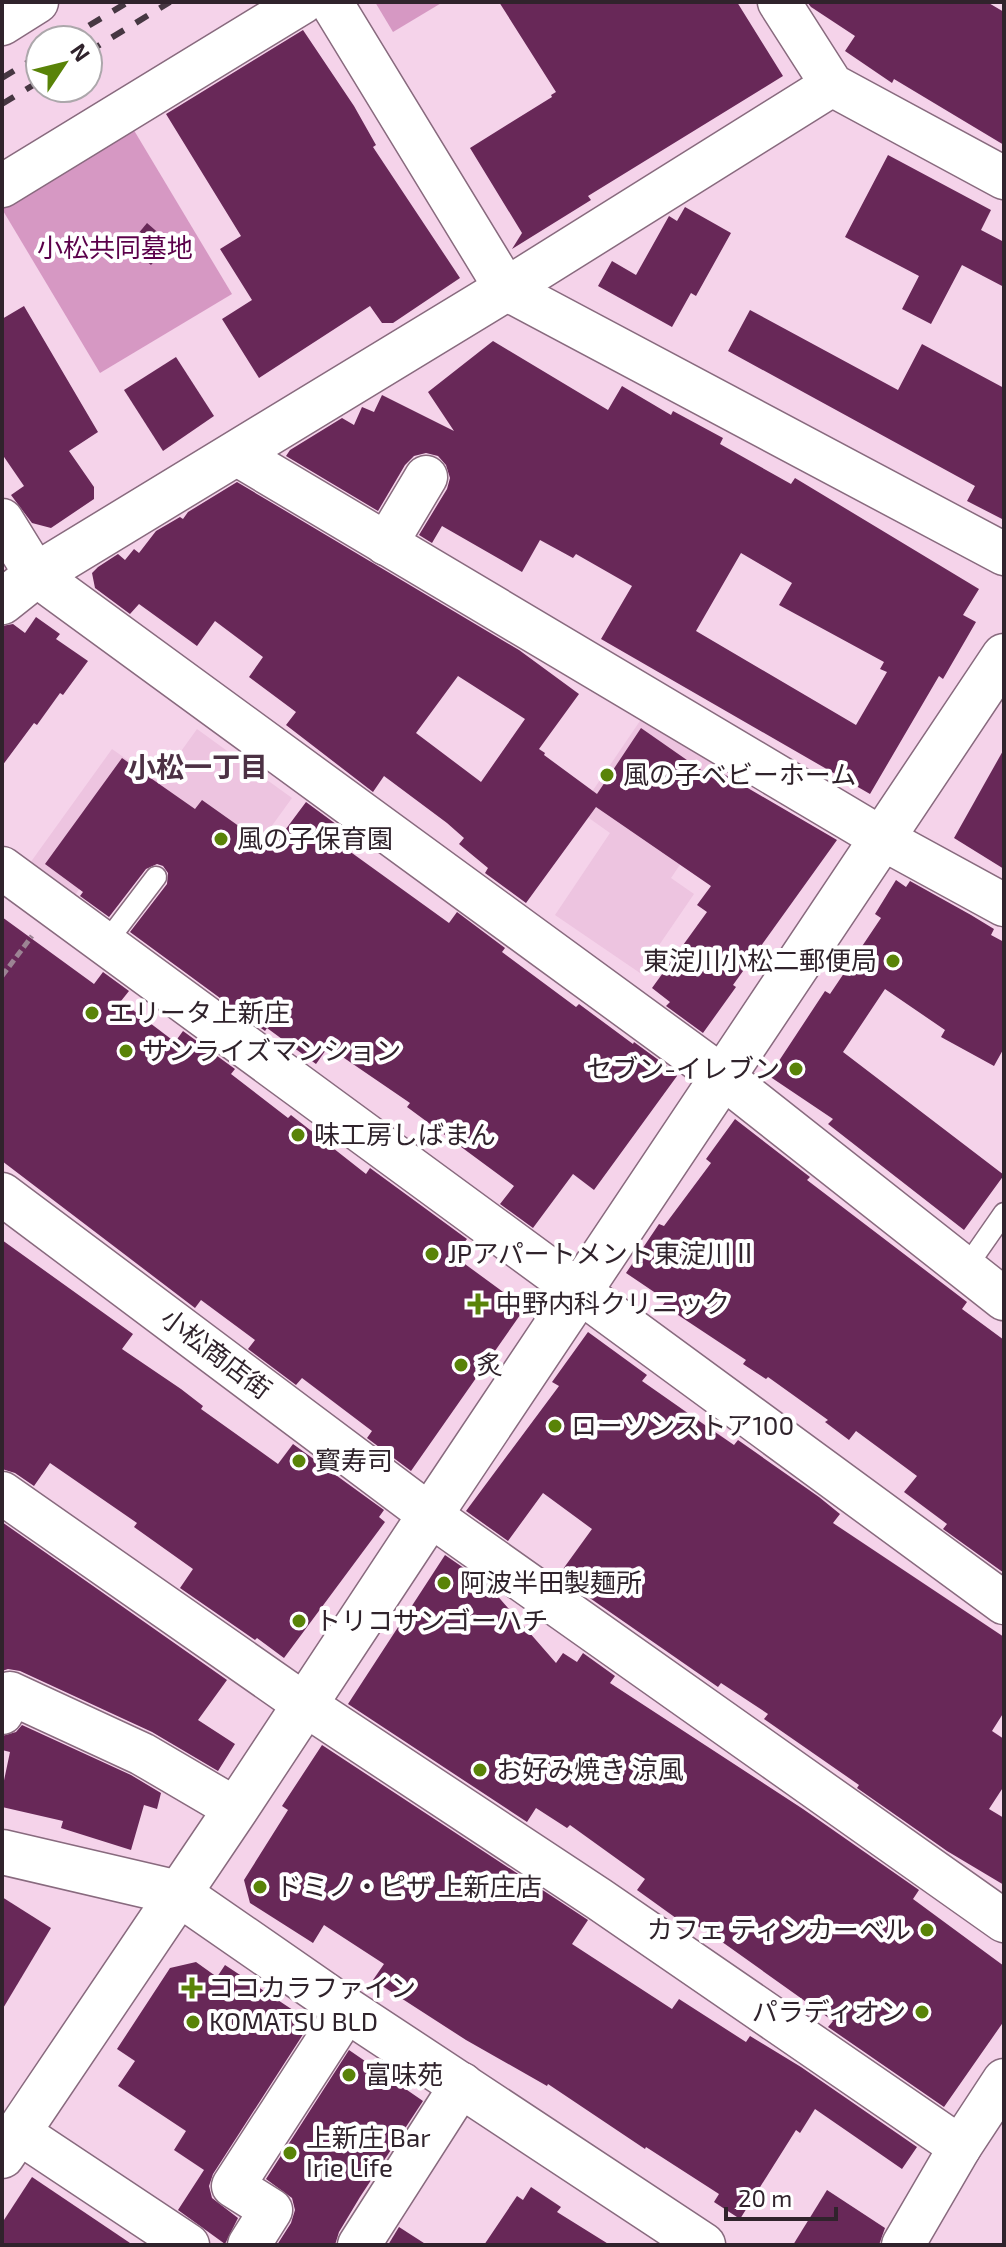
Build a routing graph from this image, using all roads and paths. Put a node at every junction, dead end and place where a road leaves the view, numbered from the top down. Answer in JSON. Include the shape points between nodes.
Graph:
{"nodes":[{"id":1,"x":37,"y":2,"type":"edge"},
{"id":2,"x":303,"y":2,"type":"edge"},
{"id":3,"x":331,"y":2,"type":"edge"},
{"id":4,"x":779,"y":2,"type":"edge"},
{"id":5,"x":2,"y":24,"type":"edge"},
{"id":6,"x":832,"y":85,"type":"junction"},
{"id":7,"x":1004,"y":178,"type":"edge"},
{"id":8,"x":2,"y":186,"type":"edge"},
{"id":9,"x":506,"y":289,"type":"junction"},
{"id":10,"x":236,"y":454,"type":"junction"},
{"id":11,"x":426,"y":477,"type":"dead end"},
{"id":12,"x":2,"y":520,"type":"edge"},
{"id":13,"x":386,"y":544,"type":"junction"},
{"id":14,"x":1004,"y":554,"type":"edge"},
{"id":15,"x":36,"y":575,"type":"junction"},
{"id":16,"x":2,"y":602,"type":"edge"},
{"id":17,"x":1004,"y":656,"type":"edge"},
{"id":18,"x":883,"y":839,"type":"junction"},
{"id":19,"x":2,"y":868,"type":"edge"},
{"id":20,"x":156,"y":877,"type":"dead end"},
{"id":21,"x":1004,"y":905,"type":"edge"},
{"id":22,"x":54,"y":906,"type":"junction"},
{"id":23,"x":105,"y":944,"type":"junction"},
{"id":24,"x":2,"y":976,"type":"edge"},
{"id":25,"x":724,"y":1078,"type":"junction"},
{"id":26,"x":2,"y":1194,"type":"edge"},
{"id":27,"x":1004,"y":1213,"type":"edge"},
{"id":28,"x":965,"y":1269,"type":"junction"},
{"id":29,"x":579,"y":1292,"type":"junction"},
{"id":30,"x":1004,"y":1299,"type":"edge"},
{"id":31,"x":2,"y":1493,"type":"edge"},
{"id":32,"x":430,"y":1515,"type":"junction"},
{"id":33,"x":1004,"y":1603,"type":"edge"},
{"id":34,"x":304,"y":1704,"type":"junction"},
{"id":35,"x":2,"y":1713,"type":"edge"},
{"id":36,"x":236,"y":1809,"type":"junction"},
{"id":37,"x":2,"y":1852,"type":"edge"},
{"id":38,"x":178,"y":1893,"type":"junction"},
{"id":39,"x":1004,"y":1921,"type":"edge"},
{"id":40,"x":347,"y":2010,"type":"junction"},
{"id":41,"x":1004,"y":2080,"type":"edge"},
{"id":42,"x":462,"y":2084,"type":"junction"},
{"id":43,"x":10,"y":2144,"type":"edge"},
{"id":44,"x":960,"y":2147,"type":"junction"},
{"id":45,"x":144,"y":2233,"type":"edge"},
{"id":46,"x":188,"y":2245,"type":"edge"},
{"id":47,"x":249,"y":2245,"type":"edge"},
{"id":48,"x":359,"y":2245,"type":"edge"},
{"id":49,"x":703,"y":2245,"type":"edge"},
{"id":50,"x":903,"y":2245,"type":"edge"}],
"edges":[{"from":1,"to":5,"type":"street"},
{"from":2,"to":8,"type":"street"},
{"from":3,"to":9,"type":"street"},
{"from":4,"to":6,"type":"street"},
{"from":6,"to":7,"type":"street"},
{"from":6,"to":9,"type":"street"},
{"from":9,"to":10,"type":"street"},
{"from":9,"to":14,"type":"street"},
{"from":10,"to":13,"type":"street"},
{"from":10,"to":15,"type":"street"},
{"from":11,"to":13,"type":"street"},
{"from":12,"to":15,"type":"street"},
{"from":13,"to":18,"type":"street"},
{"from":15,"to":16,"type":"street"},
{"from":15,"to":25,"type":"street"},
{"from":17,"to":18,"type":"street"},
{"from":18,"to":21,"type":"street"},
{"from":18,"to":25,"type":"street"},
{"from":19,"to":22,"type":"street"},
{"from":20,"to":23,"type":"lane"},
{"from":22,"to":23,"type":"street"},
{"from":22,"to":24,"type":"path"},
{"from":23,"to":29,"type":"street"},
{"from":25,"to":28,"type":"street"},
{"from":25,"to":29,"type":"street"},
{"from":26,"to":32,"type":"street","name":"小松商店街"},
{"from":27,"to":28,"type":"lane"},
{"from":28,"to":30,"type":"street"},
{"from":29,"to":32,"type":"street"},
{"from":29,"to":33,"type":"street"},
{"from":31,"to":34,"type":"street"},
{"from":32,"to":34,"type":"street"},
{"from":32,"to":39,"type":"street","name":"小松商店街"},
{"from":34,"to":36,"type":"street"},
{"from":34,"to":44,"type":"street"},
{"from":35,"to":36,"type":"street","via":[[10,1693],[142,1754]]},
{"from":36,"to":38,"type":"street"},
{"from":37,"to":38,"type":"street"},
{"from":38,"to":40,"type":"street"},
{"from":38,"to":43,"type":"street"},
{"from":40,"to":42,"type":"street"},
{"from":40,"to":47,"type":"street","via":[[233,2186],[271,2210]]},
{"from":41,"to":44,"type":"street"},
{"from":42,"to":48,"type":"street"},
{"from":42,"to":49,"type":"street"},
{"from":43,"to":45,"type":"street"},
{"from":44,"to":50,"type":"street"},
{"from":45,"to":46,"type":"street"}]}
